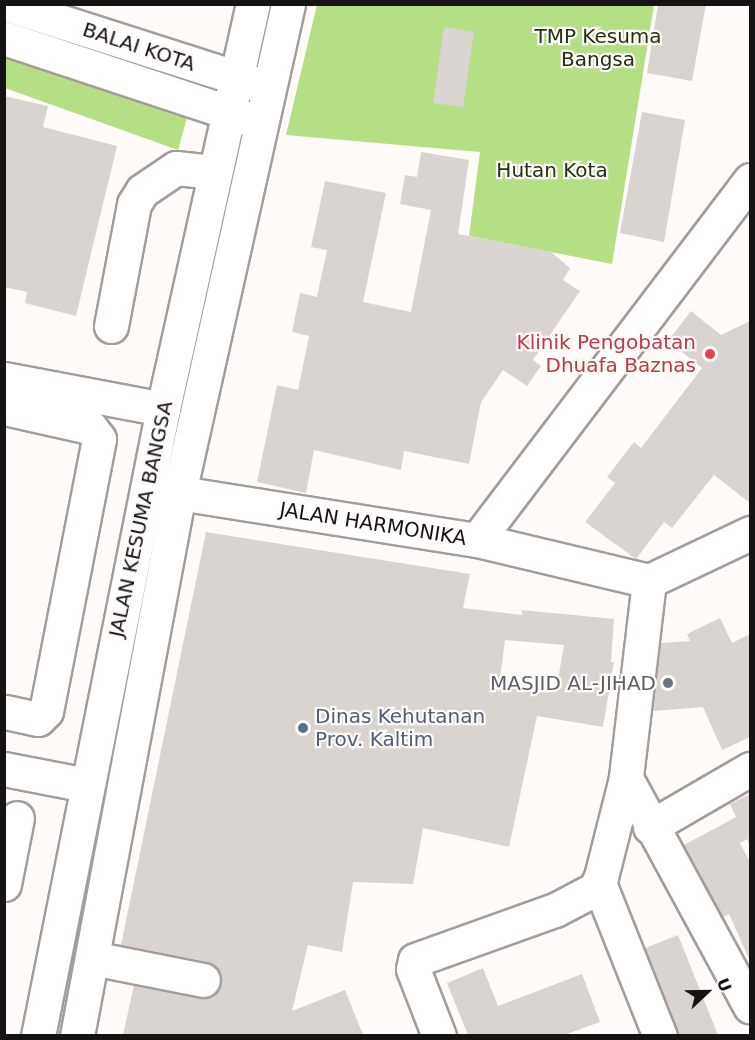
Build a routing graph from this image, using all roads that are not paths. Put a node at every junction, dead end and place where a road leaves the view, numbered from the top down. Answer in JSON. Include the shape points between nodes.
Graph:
{"nodes":[{"id":1,"x":6,"y":4,"type":"edge"},
{"id":2,"x":254,"y":4,"type":"edge"},
{"id":3,"x":288,"y":4,"type":"edge"},
{"id":4,"x":4,"y":38,"type":"edge"},
{"id":5,"x":237,"y":80,"type":"junction"},
{"id":6,"x":270,"y":87,"type":"junction"},
{"id":7,"x":228,"y":113,"type":"junction"},
{"id":8,"x":262,"y":123,"type":"junction"},
{"id":9,"x":215,"y":172,"type":"junction"},
{"id":10,"x":750,"y":180,"type":"edge"},
{"id":11,"x":111,"y":326,"type":"dead end"},
{"id":12,"x":4,"y":380,"type":"edge"},
{"id":13,"x":4,"y":408,"type":"edge"},
{"id":14,"x":70,"y":408,"type":"junction"},
{"id":15,"x":163,"y":409,"type":"junction"},
{"id":16,"x":179,"y":493,"type":"junction"},
{"id":17,"x":750,"y":533,"type":"edge"},
{"id":18,"x":477,"y":540,"type":"junction"},
{"id":19,"x":649,"y":581,"type":"junction"},
{"id":20,"x":4,"y":712,"type":"edge"},
{"id":21,"x":4,"y":769,"type":"edge"},
{"id":22,"x":750,"y":769,"type":"edge"},
{"id":23,"x":626,"y":778,"type":"junction"},
{"id":24,"x":86,"y":785,"type":"junction"},
{"id":25,"x":17,"y":818,"type":"dead end"},
{"id":26,"x":650,"y":827,"type":"junction"},
{"id":27,"x":599,"y":883,"type":"junction"},
{"id":28,"x":4,"y":884,"type":"edge"},
{"id":29,"x":92,"y":958,"type":"junction"},
{"id":30,"x":203,"y":980,"type":"dead end"},
{"id":31,"x":746,"y":985,"type":"edge"},
{"id":32,"x":46,"y":1033,"type":"edge"},
{"id":33,"x":77,"y":1035,"type":"edge"},
{"id":34,"x":439,"y":1035,"type":"edge"},
{"id":35,"x":660,"y":1035,"type":"edge"}],
"edges":[{"from":1,"to":5,"type":"street","name":"BALAI KOTA"},
{"from":2,"to":5,"type":"street","name":"JALAN KESUMA BANGSA"},
{"from":3,"to":6,"type":"street","name":"JALAN KESUMA BANGSA"},
{"from":4,"to":7,"type":"street","name":"BALAI KOTA"},
{"from":5,"to":6,"type":"street","name":"BALAI KOTA"},
{"from":5,"to":7,"type":"street","name":"JALAN KESUMA BANGSA"},
{"from":6,"to":8,"type":"street","name":"JALAN KESUMA BANGSA"},
{"from":7,"to":8,"type":"street","name":"BALAI KOTA"},
{"from":7,"to":9,"type":"street","name":"JALAN KESUMA BANGSA"},
{"from":8,"to":16,"type":"street","name":"JALAN KESUMA BANGSA"},
{"from":9,"to":11,"type":"street","via":[[176,168],[142,191],[134,204]]},
{"from":9,"to":15,"type":"street","name":"JALAN KESUMA BANGSA"},
{"from":10,"to":18,"type":"street","name":"JALAN HARMONIKA"},
{"from":12,"to":14,"type":"street"},
{"from":13,"to":14,"type":"street"},
{"from":14,"to":15,"type":"street"},
{"from":14,"to":20,"type":"street","via":[[95,429],[99,439],[46,711],[38,719]]},
{"from":15,"to":24,"type":"street","name":"JALAN KESUMA BANGSA"},
{"from":16,"to":18,"type":"street","name":"JALAN HARMONIKA"},
{"from":16,"to":29,"type":"street","name":"JALAN KESUMA BANGSA"},
{"from":17,"to":19,"type":"street"},
{"from":18,"to":19,"type":"street"},
{"from":19,"to":23,"type":"street"},
{"from":21,"to":24,"type":"street"},
{"from":22,"to":26,"type":"street"},
{"from":23,"to":26,"type":"street"},
{"from":23,"to":27,"type":"street"},
{"from":24,"to":32,"type":"street","name":"JALAN KESUMA BANGSA"},
{"from":25,"to":28,"type":"street"},
{"from":26,"to":31,"type":"street"},
{"from":27,"to":34,"type":"street","via":[[555,910],[416,960],[413,969]]},
{"from":27,"to":35,"type":"street"},
{"from":29,"to":30,"type":"street"},
{"from":29,"to":33,"type":"street","name":"JALAN KESUMA BANGSA"}]}
